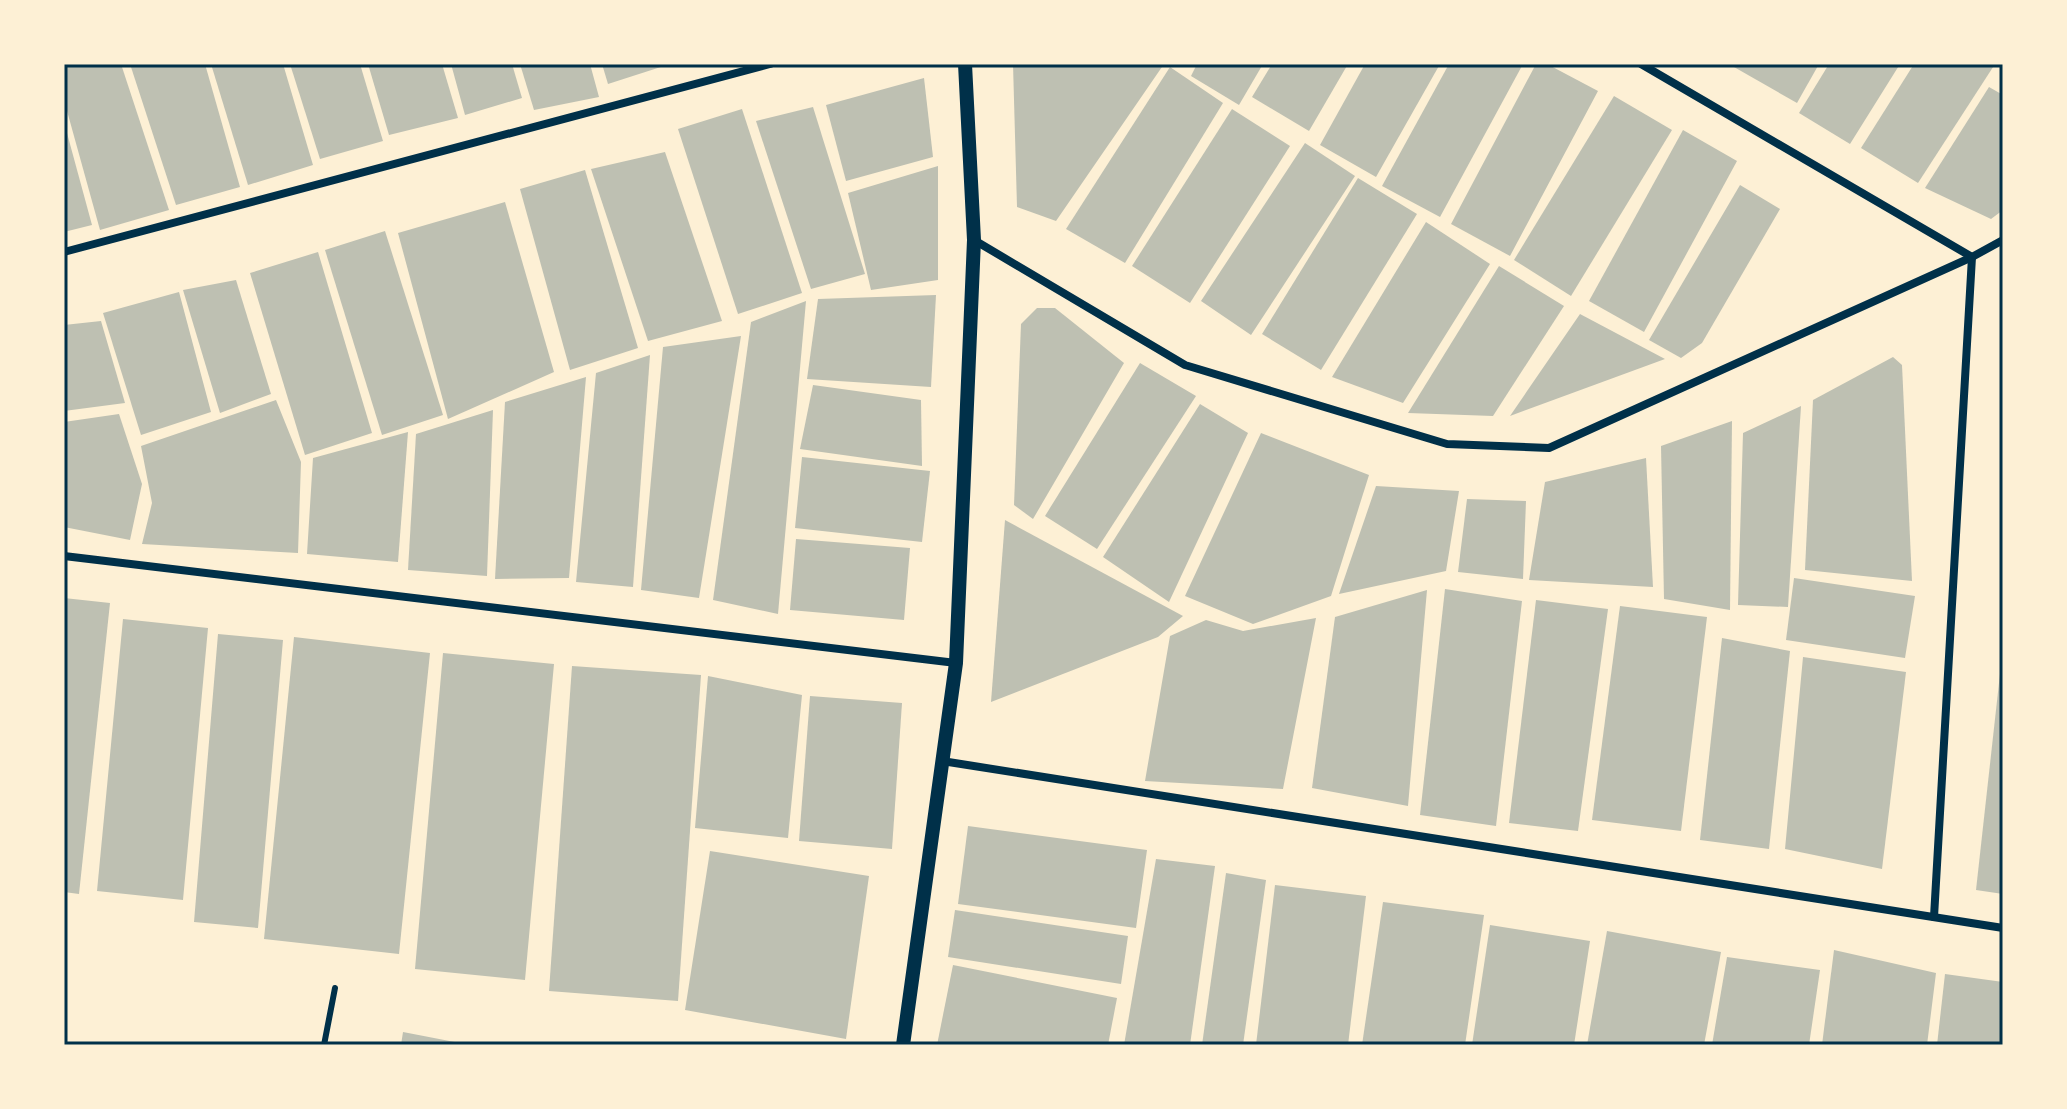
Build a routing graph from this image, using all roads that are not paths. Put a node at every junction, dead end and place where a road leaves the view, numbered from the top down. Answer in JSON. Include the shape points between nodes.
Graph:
{"nodes":[{"id":1,"x":770,"y":64,"type":"edge"},
{"id":2,"x":965,"y":64,"type":"edge"},
{"id":3,"x":1641,"y":64,"type":"edge"},
{"id":4,"x":974,"y":240,"type":"junction"},
{"id":5,"x":2003,"y":240,"type":"edge"},
{"id":6,"x":64,"y":252,"type":"edge"},
{"id":7,"x":1972,"y":257,"type":"junction"},
{"id":8,"x":64,"y":556,"type":"edge"},
{"id":9,"x":956,"y":663,"type":"junction"},
{"id":10,"x":942,"y":761,"type":"junction"},
{"id":11,"x":1934,"y":917,"type":"junction"},
{"id":12,"x":2003,"y":928,"type":"edge"},
{"id":13,"x":335,"y":988,"type":"dead end"},
{"id":14,"x":324,"y":1045,"type":"edge"},
{"id":15,"x":903,"y":1045,"type":"edge"}],
"edges":[{"from":1,"to":6,"type":"street"},
{"from":2,"to":4,"type":"street"},
{"from":3,"to":7,"type":"street"},
{"from":4,"to":7,"type":"street","via":[[1185,365],[1447,444],[1549,448]]},
{"from":4,"to":9,"type":"street"},
{"from":5,"to":7,"type":"street"},
{"from":7,"to":11,"type":"street"},
{"from":8,"to":9,"type":"street"},
{"from":9,"to":10,"type":"street"},
{"from":10,"to":11,"type":"street"},
{"from":10,"to":15,"type":"street"},
{"from":11,"to":12,"type":"street"},
{"from":13,"to":14,"type":"lane"}]}
